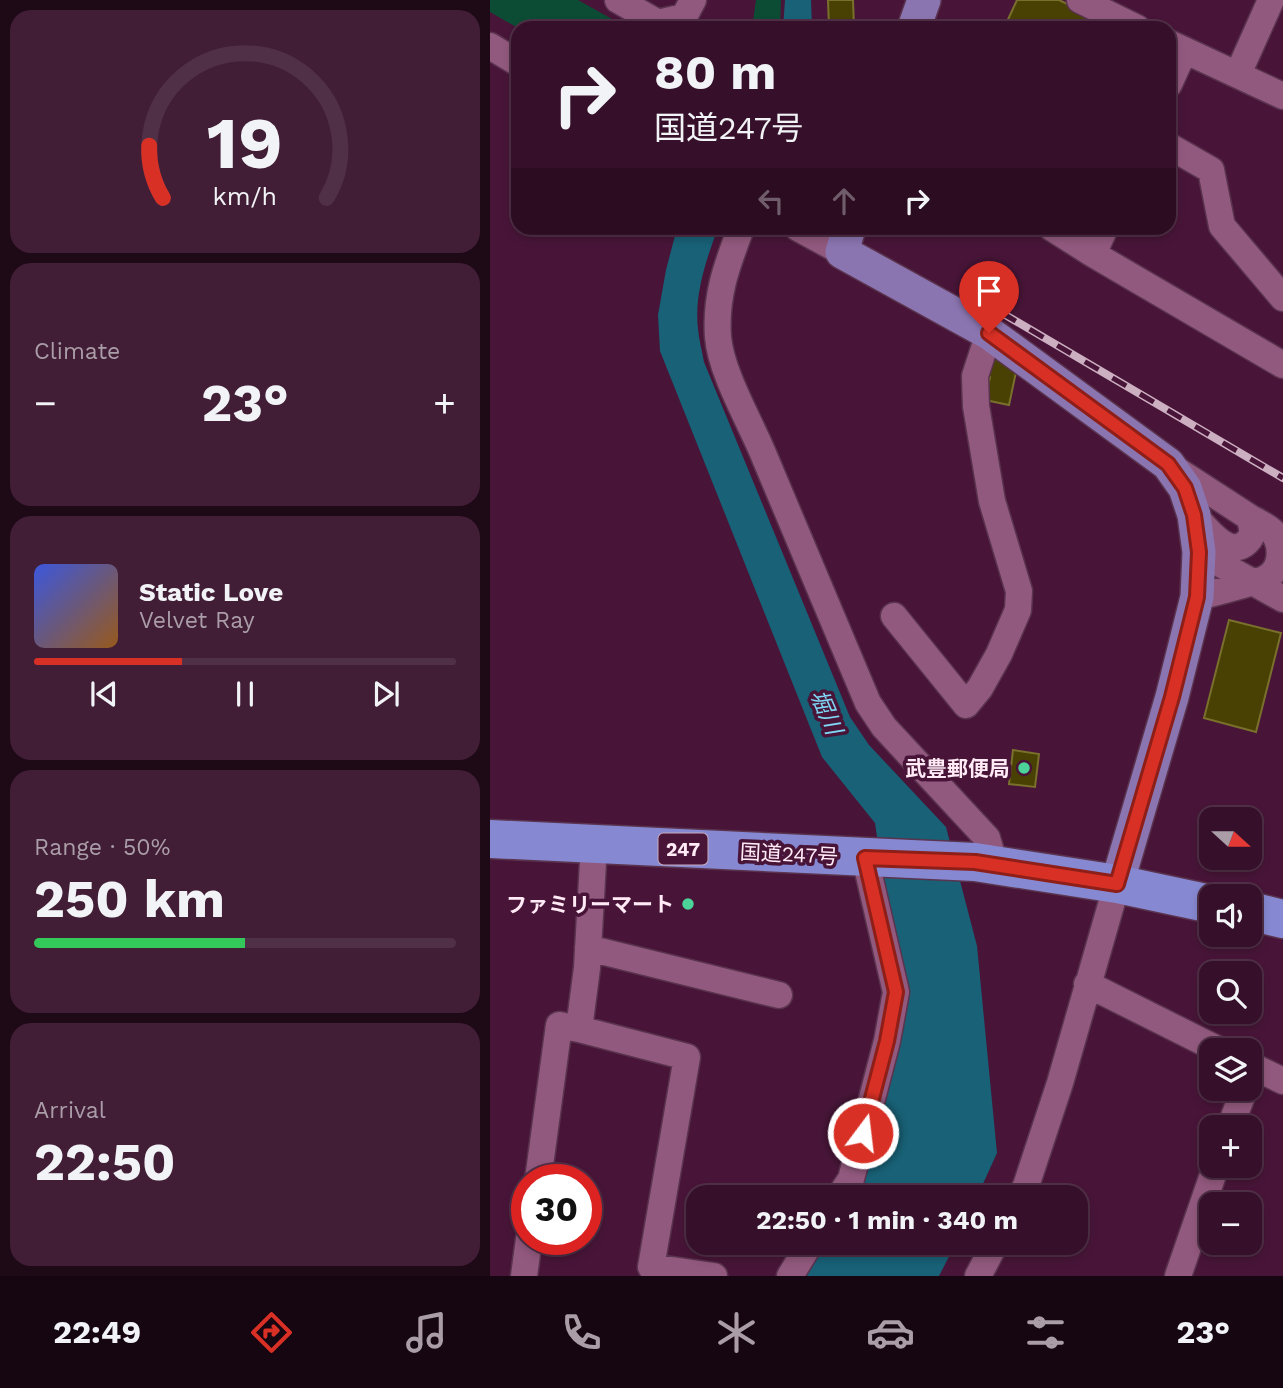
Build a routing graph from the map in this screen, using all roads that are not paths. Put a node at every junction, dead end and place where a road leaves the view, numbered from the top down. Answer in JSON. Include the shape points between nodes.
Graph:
{"nodes":[{"id":1,"x":618,"y":0,"type":"edge"},
{"id":2,"x":693,"y":0,"type":"edge"},
{"id":3,"x":924,"y":0,"type":"edge"},
{"id":4,"x":1080,"y":0,"type":"edge"},
{"id":5,"x":1271,"y":0,"type":"edge"},
{"id":6,"x":655,"y":21,"type":"edge"},
{"id":7,"x":668,"y":21,"type":"edge"},
{"id":8,"x":916,"y":21,"type":"edge"},
{"id":9,"x":1123,"y":21,"type":"edge"},
{"id":10,"x":490,"y":46,"type":"edge"},
{"id":11,"x":1176,"y":47,"type":"edge"},
{"id":12,"x":511,"y":58,"type":"edge"},
{"id":13,"x":1238,"y":74,"type":"junction"},
{"id":14,"x":1283,"y":96,"type":"edge"},
{"id":15,"x":1176,"y":150,"type":"edge"},
{"id":16,"x":738,"y":235,"type":"edge"},
{"id":17,"x":825,"y":235,"type":"edge"},
{"id":18,"x":1063,"y":235,"type":"edge"},
{"id":19,"x":1102,"y":235,"type":"edge"},
{"id":20,"x":845,"y":240,"type":"edge"},
{"id":21,"x":1093,"y":254,"type":"junction"},
{"id":22,"x":1283,"y":298,"type":"edge"},
{"id":23,"x":989,"y":333,"type":"junction"},
{"id":24,"x":1283,"y":365,"type":"edge"},
{"id":25,"x":1168,"y":464,"type":"junction"},
{"id":26,"x":1194,"y":515,"type":"junction"},
{"id":27,"x":1249,"y":517,"type":"junction"},
{"id":28,"x":1199,"y":552,"type":"junction"},
{"id":29,"x":1254,"y":581,"type":"junction"},
{"id":30,"x":1197,"y":597,"type":"junction"},
{"id":31,"x":1283,"y":599,"type":"edge"},
{"id":32,"x":894,"y":616,"type":"dead end"},
{"id":33,"x":490,"y":839,"type":"edge"},
{"id":34,"x":594,"y":844,"type":"junction"},
{"id":35,"x":871,"y":858,"type":"junction"},
{"id":36,"x":985,"y":864,"type":"junction"},
{"id":37,"x":1117,"y":884,"type":"junction"},
{"id":38,"x":1199,"y":901,"type":"edge"},
{"id":39,"x":1262,"y":914,"type":"edge"},
{"id":40,"x":1283,"y":919,"type":"edge"},
{"id":41,"x":588,"y":948,"type":"junction"},
{"id":42,"x":1087,"y":984,"type":"junction"},
{"id":43,"x":779,"y":995,"type":"dead end"},
{"id":44,"x":579,"y":1029,"type":"junction"},
{"id":45,"x":1199,"y":1040,"type":"edge"},
{"id":46,"x":1262,"y":1077,"type":"edge"},
{"id":47,"x":1283,"y":1081,"type":"edge"},
{"id":48,"x":540,"y":1164,"type":"edge"},
{"id":49,"x":1212,"y":1178,"type":"edge"},
{"id":50,"x":847,"y":1185,"type":"edge"},
{"id":51,"x":1026,"y":1185,"type":"edge"},
{"id":52,"x":527,"y":1255,"type":"edge"},
{"id":53,"x":803,"y":1255,"type":"edge"},
{"id":54,"x":989,"y":1255,"type":"edge"},
{"id":55,"x":524,"y":1276,"type":"edge"},
{"id":56,"x":714,"y":1276,"type":"edge"},
{"id":57,"x":790,"y":1276,"type":"edge"},
{"id":58,"x":978,"y":1276,"type":"edge"},
{"id":59,"x":1178,"y":1276,"type":"edge"}],
"edges":[{"from":1,"to":6,"type":"street"},
{"from":2,"to":7,"type":"street","via":[[684,18]]},
{"from":3,"to":8,"type":"main road"},
{"from":4,"to":9,"type":"street"},
{"from":5,"to":13,"type":"street"},
{"from":10,"to":12,"type":"street"},
{"from":11,"to":13,"type":"street"},
{"from":13,"to":14,"type":"street"},
{"from":15,"to":22,"type":"street","via":[[1211,170],[1222,226]]},
{"from":16,"to":36,"type":"street","via":[[723,276],[718,317],[724,367],[867,703],[987,838]]},
{"from":17,"to":20,"type":"street"},
{"from":18,"to":21,"type":"street"},
{"from":19,"to":21,"type":"street"},
{"from":20,"to":23,"type":"main road"},
{"from":21,"to":24,"type":"street"},
{"from":23,"to":25,"type":"main road"},
{"from":23,"to":32,"type":"street","via":[[975,376],[976,406],[992,501],[1019,590],[1017,610],[999,654],[966,705]]},
{"from":25,"to":26,"type":"main road","via":[[1185,488]]},
{"from":25,"to":27,"type":"street"},
{"from":26,"to":27,"type":"street","via":[[1223,544],[1234,547],[1244,546],[1251,538]]},
{"from":26,"to":28,"type":"main road"},
{"from":27,"to":29,"type":"street","via":[[1271,530],[1281,551],[1274,572]]},
{"from":28,"to":29,"type":"street"},
{"from":28,"to":30,"type":"main road"},
{"from":29,"to":30,"type":"street"},
{"from":29,"to":31,"type":"street"},
{"from":30,"to":37,"type":"main road"},
{"from":33,"to":34,"type":"highway","name":"国道247号","number":"247"},
{"from":34,"to":35,"type":"highway","name":"国道247号","number":"247"},
{"from":34,"to":41,"type":"street"},
{"from":35,"to":36,"type":"highway","name":"国道247号","number":"247"},
{"from":35,"to":50,"type":"street","via":[[896,992]]},
{"from":36,"to":37,"type":"highway","name":"国道247号","number":"247"},
{"from":37,"to":38,"type":"highway","name":"国道247号","number":"247"},
{"from":37,"to":42,"type":"street"},
{"from":39,"to":40,"type":"highway"},
{"from":41,"to":43,"type":"street"},
{"from":41,"to":44,"type":"street"},
{"from":42,"to":45,"type":"street"},
{"from":42,"to":51,"type":"street"},
{"from":44,"to":48,"type":"street","via":[[559,1025]]},
{"from":44,"to":56,"type":"street","via":[[687,1057],[651,1266]]},
{"from":46,"to":47,"type":"street"},
{"from":49,"to":59,"type":"street"},
{"from":52,"to":55,"type":"street"},
{"from":53,"to":57,"type":"street"},
{"from":54,"to":58,"type":"street"}]}
